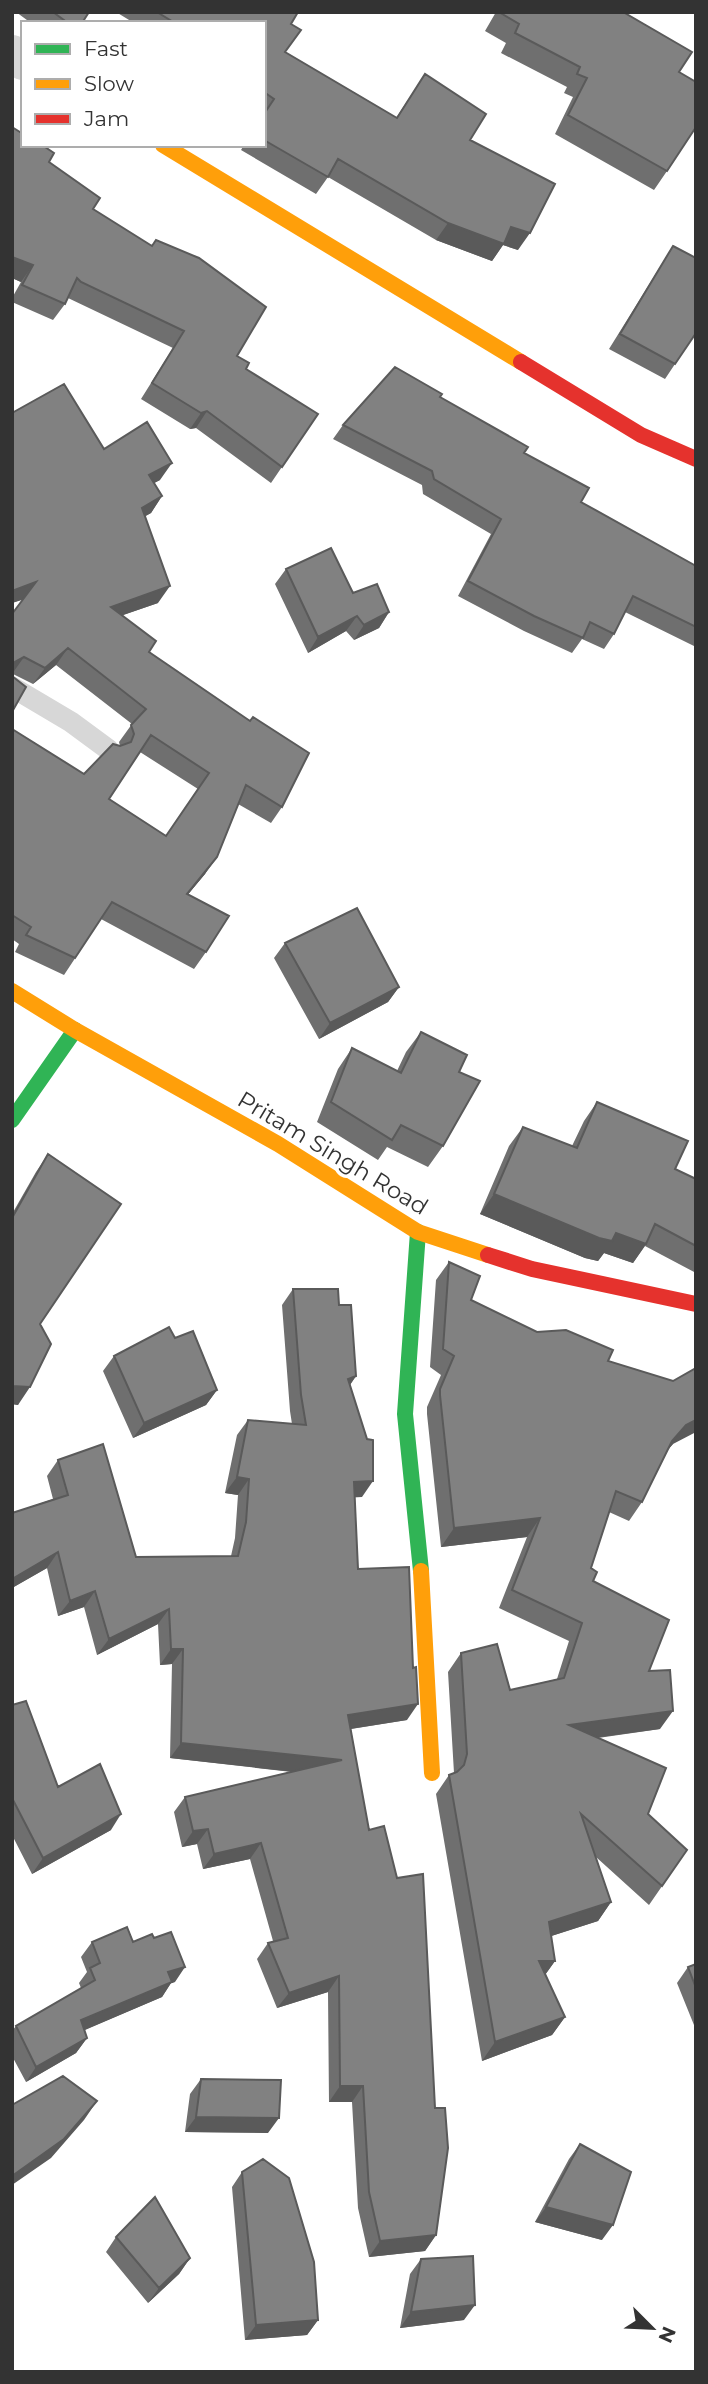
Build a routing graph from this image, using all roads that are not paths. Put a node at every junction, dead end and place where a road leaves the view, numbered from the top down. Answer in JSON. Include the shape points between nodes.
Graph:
{"nodes":[{"id":1,"x":166,"y":147,"type":"edge"},
{"id":2,"x":696,"y":459,"type":"edge"},
{"id":3,"x":12,"y":687,"type":"edge"},
{"id":4,"x":108,"y":750,"type":"edge"},
{"id":5,"x":12,"y":990,"type":"edge"},
{"id":6,"x":75,"y":1030,"type":"junction"},
{"id":7,"x":12,"y":1120,"type":"edge"},
{"id":8,"x":418,"y":1233,"type":"junction"},
{"id":9,"x":696,"y":1304,"type":"edge"},
{"id":10,"x":432,"y":1773,"type":"dead end"}],
"edges":[{"from":1,"to":2,"type":"street","via":[[642,435]]},
{"from":3,"to":4,"type":"lane"},
{"from":5,"to":6,"type":"street","name":"Pritam Singh Road"},
{"from":6,"to":7,"type":"street"},
{"from":6,"to":8,"type":"street","name":"Pritam Singh Road","via":[[278,1144]]},
{"from":8,"to":9,"type":"street","name":"Pritam Singh Road","via":[[532,1269]]},
{"from":8,"to":10,"type":"street","via":[[405,1414],[421,1569]]}]}
